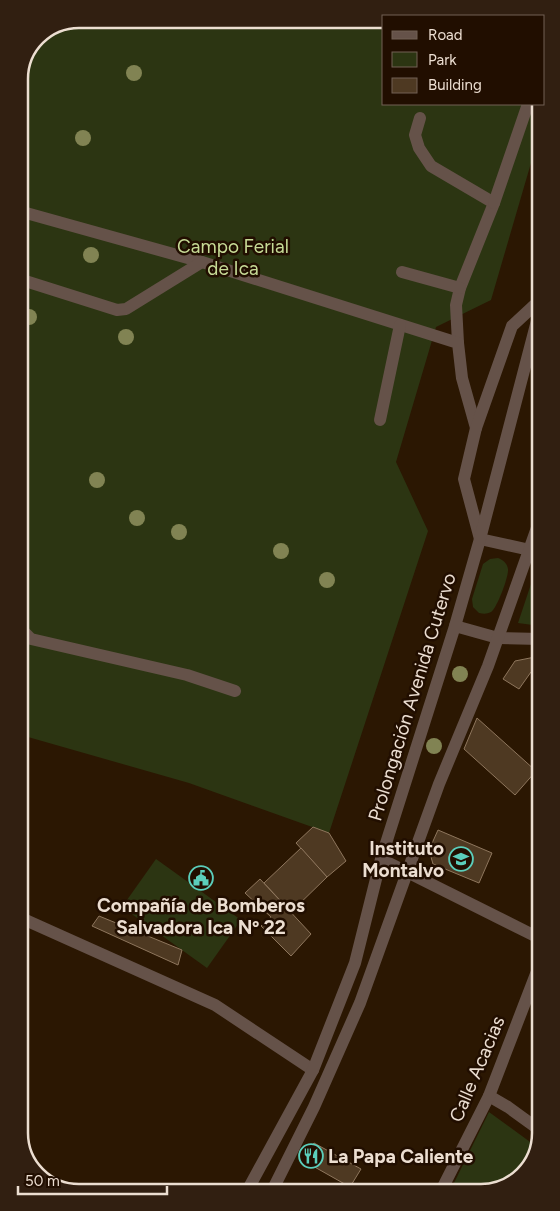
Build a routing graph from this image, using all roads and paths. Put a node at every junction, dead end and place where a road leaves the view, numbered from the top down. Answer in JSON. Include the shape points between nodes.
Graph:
{"nodes":[{"id":1,"x":528,"y":105,"type":"edge"},
{"id":2,"x":420,"y":118,"type":"dead end"},
{"id":3,"x":494,"y":203,"type":"junction"},
{"id":4,"x":28,"y":214,"type":"edge"},
{"id":5,"x":202,"y":262,"type":"junction"},
{"id":6,"x":402,"y":272,"type":"dead end"},
{"id":7,"x":28,"y":282,"type":"edge"},
{"id":8,"x":460,"y":288,"type":"junction"},
{"id":9,"x":532,"y":308,"type":"edge"},
{"id":10,"x":400,"y":325,"type":"junction"},
{"id":11,"x":532,"y":340,"type":"edge"},
{"id":12,"x":458,"y":344,"type":"junction"},
{"id":13,"x":380,"y":420,"type":"dead end"},
{"id":14,"x":476,"y":428,"type":"junction"},
{"id":15,"x":480,"y":539,"type":"junction"},
{"id":16,"x":532,"y":551,"type":"edge"},
{"id":17,"x":532,"y":556,"type":"edge"},
{"id":18,"x":454,"y":626,"type":"junction"},
{"id":19,"x":28,"y":635,"type":"edge"},
{"id":20,"x":498,"y":638,"type":"junction"},
{"id":21,"x":532,"y":639,"type":"edge"},
{"id":22,"x":235,"y":691,"type":"dead end"},
{"id":23,"x":381,"y":859,"type":"junction"},
{"id":24,"x":408,"y":873,"type":"junction"},
{"id":25,"x":28,"y":921,"type":"edge"},
{"id":26,"x":532,"y":935,"type":"edge"},
{"id":27,"x":532,"y":984,"type":"edge"},
{"id":28,"x":313,"y":1070,"type":"junction"},
{"id":29,"x":489,"y":1096,"type":"junction"},
{"id":30,"x":532,"y":1124,"type":"edge"},
{"id":31,"x":251,"y":1183,"type":"edge"},
{"id":32,"x":276,"y":1183,"type":"edge"},
{"id":33,"x":445,"y":1184,"type":"edge"}],
"edges":[{"from":1,"to":3,"type":"street"},
{"from":2,"to":3,"type":"street","via":[[415,135],[431,166]]},
{"from":3,"to":8,"type":"street"},
{"from":4,"to":5,"type":"street"},
{"from":5,"to":7,"type":"street","via":[[126,309],[117,310]]},
{"from":5,"to":10,"type":"street"},
{"from":6,"to":8,"type":"street"},
{"from":8,"to":12,"type":"street","via":[[456,305]]},
{"from":9,"to":14,"type":"street","via":[[512,326]]},
{"from":10,"to":12,"type":"street"},
{"from":10,"to":13,"type":"street"},
{"from":11,"to":15,"type":"street","name":"Prolongación Avenida Cutervo"},
{"from":12,"to":14,"type":"street","via":[[462,378]]},
{"from":14,"to":15,"type":"street","via":[[464,479]]},
{"from":15,"to":16,"type":"street"},
{"from":15,"to":18,"type":"street","name":"Prolongación Avenida Cutervo"},
{"from":17,"to":20,"type":"street"},
{"from":18,"to":20,"type":"street"},
{"from":18,"to":23,"type":"street","name":"Prolongación Avenida Cutervo"},
{"from":19,"to":22,"type":"street","via":[[187,675]]},
{"from":20,"to":21,"type":"street"},
{"from":20,"to":24,"type":"street","via":[[439,784]]},
{"from":23,"to":24,"type":"street"},
{"from":23,"to":28,"type":"street","name":"Prolongación Avenida Cutervo","via":[[355,963]]},
{"from":24,"to":26,"type":"street"},
{"from":24,"to":32,"type":"street","via":[[360,1003]]},
{"from":25,"to":28,"type":"street","via":[[214,1004]]},
{"from":27,"to":29,"type":"street","name":"Calle Acacias"},
{"from":28,"to":31,"type":"street","name":"Prolongación Avenida Cutervo"},
{"from":29,"to":30,"type":"street"},
{"from":29,"to":33,"type":"street","name":"Calle Acacias"}]}
